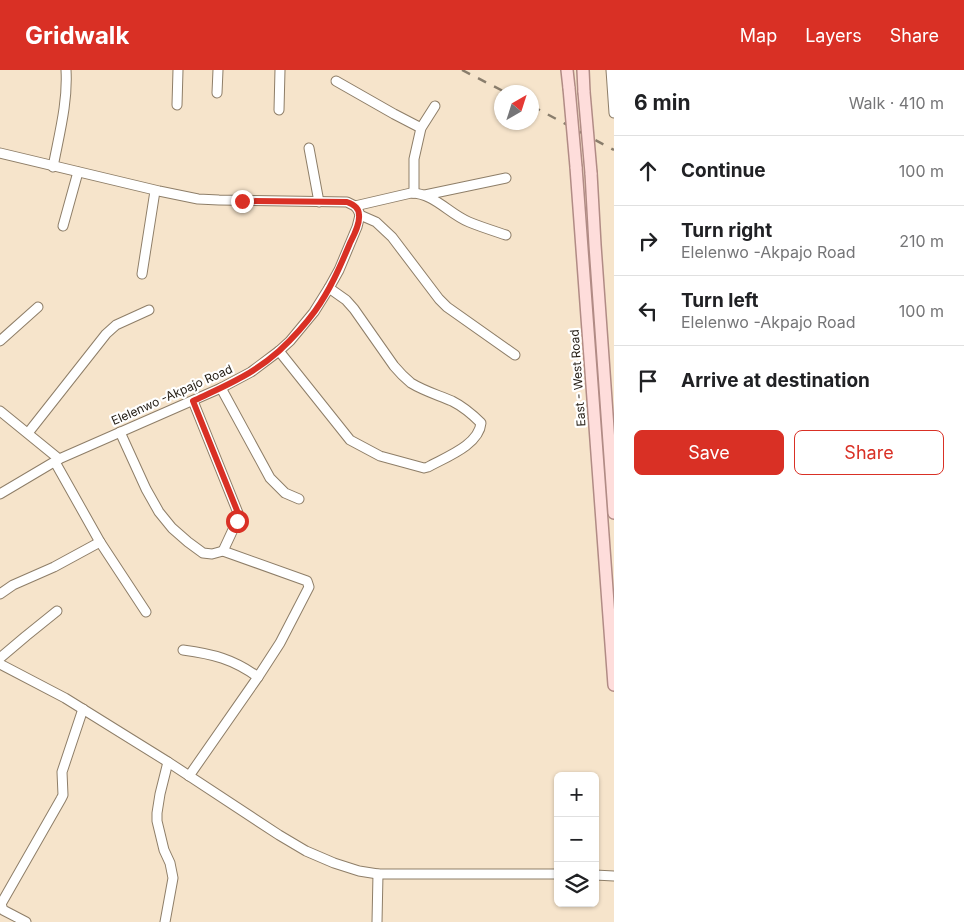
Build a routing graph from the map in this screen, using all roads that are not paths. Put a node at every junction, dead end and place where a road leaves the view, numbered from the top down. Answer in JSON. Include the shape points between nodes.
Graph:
{"nodes":[{"id":1,"x":66,"y":70,"type":"edge"},
{"id":2,"x":178,"y":70,"type":"edge"},
{"id":3,"x":218,"y":70,"type":"edge"},
{"id":4,"x":280,"y":70,"type":"edge"},
{"id":5,"x":567,"y":70,"type":"edge"},
{"id":6,"x":583,"y":70,"type":"edge"},
{"id":7,"x":611,"y":70,"type":"edge"},
{"id":8,"x":336,"y":81,"type":"dead end"},
{"id":9,"x":217,"y":93,"type":"dead end"},
{"id":10,"x":177,"y":105,"type":"dead end"},
{"id":11,"x":435,"y":106,"type":"dead end"},
{"id":12,"x":279,"y":110,"type":"dead end"},
{"id":13,"x":614,"y":113,"type":"edge"},
{"id":14,"x":421,"y":128,"type":"junction"},
{"id":15,"x":309,"y":148,"type":"dead end"},
{"id":16,"x":0,"y":153,"type":"edge"},
{"id":17,"x":53,"y":167,"type":"junction"},
{"id":18,"x":78,"y":172,"type":"junction"},
{"id":19,"x":506,"y":178,"type":"dead end"},
{"id":20,"x":155,"y":191,"type":"junction"},
{"id":21,"x":414,"y":193,"type":"junction"},
{"id":22,"x":426,"y":195,"type":"junction"},
{"id":23,"x":319,"y":202,"type":"junction"},
{"id":24,"x":355,"y":206,"type":"junction"},
{"id":25,"x":360,"y":215,"type":"junction"},
{"id":26,"x":63,"y":226,"type":"dead end"},
{"id":27,"x":506,"y":235,"type":"dead end"},
{"id":28,"x":142,"y":274,"type":"dead end"},
{"id":29,"x":329,"y":288,"type":"junction"},
{"id":30,"x":38,"y":307,"type":"dead end"},
{"id":31,"x":149,"y":310,"type":"dead end"},
{"id":32,"x":0,"y":342,"type":"edge"},
{"id":33,"x":279,"y":351,"type":"junction"},
{"id":34,"x":515,"y":355,"type":"dead end"},
{"id":35,"x":221,"y":388,"type":"junction"},
{"id":36,"x":193,"y":401,"type":"junction"},
{"id":37,"x":0,"y":411,"type":"edge"},
{"id":38,"x":611,"y":415,"type":"edge"},
{"id":39,"x":120,"y":432,"type":"junction"},
{"id":40,"x":28,"y":433,"type":"junction"},
{"id":41,"x":57,"y":460,"type":"junction"},
{"id":42,"x":0,"y":494,"type":"edge"},
{"id":43,"x":299,"y":499,"type":"dead end"},
{"id":44,"x":614,"y":513,"type":"edge"},
{"id":45,"x":100,"y":542,"type":"junction"},
{"id":46,"x":223,"y":551,"type":"junction"},
{"id":47,"x":0,"y":594,"type":"edge"},
{"id":48,"x":57,"y":611,"type":"dead end"},
{"id":49,"x":146,"y":612,"type":"dead end"},
{"id":50,"x":183,"y":650,"type":"dead end"},
{"id":51,"x":0,"y":658,"type":"edge"},
{"id":52,"x":0,"y":664,"type":"edge"},
{"id":53,"x":258,"y":677,"type":"junction"},
{"id":54,"x":614,"y":685,"type":"edge"},
{"id":55,"x":83,"y":709,"type":"junction"},
{"id":56,"x":168,"y":762,"type":"junction"},
{"id":57,"x":189,"y":776,"type":"junction"},
{"id":58,"x":378,"y":874,"type":"junction"},
{"id":59,"x":554,"y":874,"type":"edge"},
{"id":60,"x":599,"y":875,"type":"edge"},
{"id":61,"x":614,"y":876,"type":"edge"},
{"id":62,"x":26,"y":922,"type":"edge"},
{"id":63,"x":165,"y":922,"type":"edge"},
{"id":64,"x":377,"y":922,"type":"edge"}],
"edges":[{"from":1,"to":17,"type":"street","via":[[64,109]]},
{"from":2,"to":10,"type":"street"},
{"from":3,"to":9,"type":"street"},
{"from":4,"to":12,"type":"street"},
{"from":5,"to":54,"type":"main road","name":"East - West Road","bridge":true},
{"from":6,"to":38,"type":"main road","bridge":true},
{"from":7,"to":13,"type":"street"},
{"from":8,"to":14,"type":"street"},
{"from":11,"to":14,"type":"street"},
{"from":14,"to":21,"type":"street","via":[[414,159]]},
{"from":15,"to":23,"type":"street"},
{"from":16,"to":17,"type":"street"},
{"from":17,"to":18,"type":"street"},
{"from":18,"to":20,"type":"street"},
{"from":18,"to":26,"type":"street"},
{"from":19,"to":22,"type":"street"},
{"from":20,"to":23,"type":"street","via":[[198,199]]},
{"from":20,"to":28,"type":"street"},
{"from":21,"to":22,"type":"street"},
{"from":21,"to":24,"type":"street"},
{"from":22,"to":27,"type":"street","via":[[468,222]]},
{"from":23,"to":24,"type":"street","via":[[347,202]]},
{"from":24,"to":25,"type":"street"},
{"from":25,"to":29,"type":"street","name":"Elelenwo -Akpajo Road"},
{"from":25,"to":34,"type":"street","via":[[376,222],[392,237],[447,307]]},
{"from":29,"to":33,"type":"street","name":"Elelenwo -Akpajo Road","via":[[301,329]]},
{"from":29,"to":33,"type":"street","via":[[354,309],[401,373],[426,391],[463,408],[480,423],[478,434],[461,449],[424,468],[380,456],[350,440]]},
{"from":30,"to":32,"type":"street"},
{"from":31,"to":40,"type":"street","via":[[116,325],[106,334]]},
{"from":33,"to":35,"type":"street","name":"Elelenwo -Akpajo Road","via":[[251,372]]},
{"from":35,"to":36,"type":"street","name":"Elelenwo -Akpajo Road"},
{"from":35,"to":43,"type":"street","via":[[270,478],[285,493]]},
{"from":36,"to":39,"type":"street","name":"Elelenwo -Akpajo Road"},
{"from":36,"to":46,"type":"street","via":[[238,513]]},
{"from":37,"to":40,"type":"street"},
{"from":38,"to":44,"type":"main road"},
{"from":39,"to":41,"type":"street","name":"Elelenwo -Akpajo Road"},
{"from":39,"to":46,"type":"street","via":[[146,489],[172,528],[203,553]]},
{"from":40,"to":41,"type":"street"},
{"from":41,"to":42,"type":"street","name":"Elelenwo -Akpajo Road"},
{"from":41,"to":45,"type":"street"},
{"from":45,"to":47,"type":"street"},
{"from":45,"to":49,"type":"street"},
{"from":46,"to":53,"type":"street","via":[[309,585],[280,643]]},
{"from":48,"to":51,"type":"street"},
{"from":50,"to":53,"type":"street","via":[[230,660]]},
{"from":52,"to":55,"type":"street"},
{"from":53,"to":57,"type":"street"},
{"from":55,"to":56,"type":"street"},
{"from":55,"to":62,"type":"street","via":[[62,772],[63,795],[1,904],[3,910]]},
{"from":56,"to":57,"type":"street"},
{"from":56,"to":63,"type":"street","via":[[157,813],[173,878]]},
{"from":57,"to":58,"type":"street","via":[[306,851],[347,868]]},
{"from":58,"to":59,"type":"street"},
{"from":58,"to":64,"type":"street"},
{"from":60,"to":61,"type":"street"}]}
